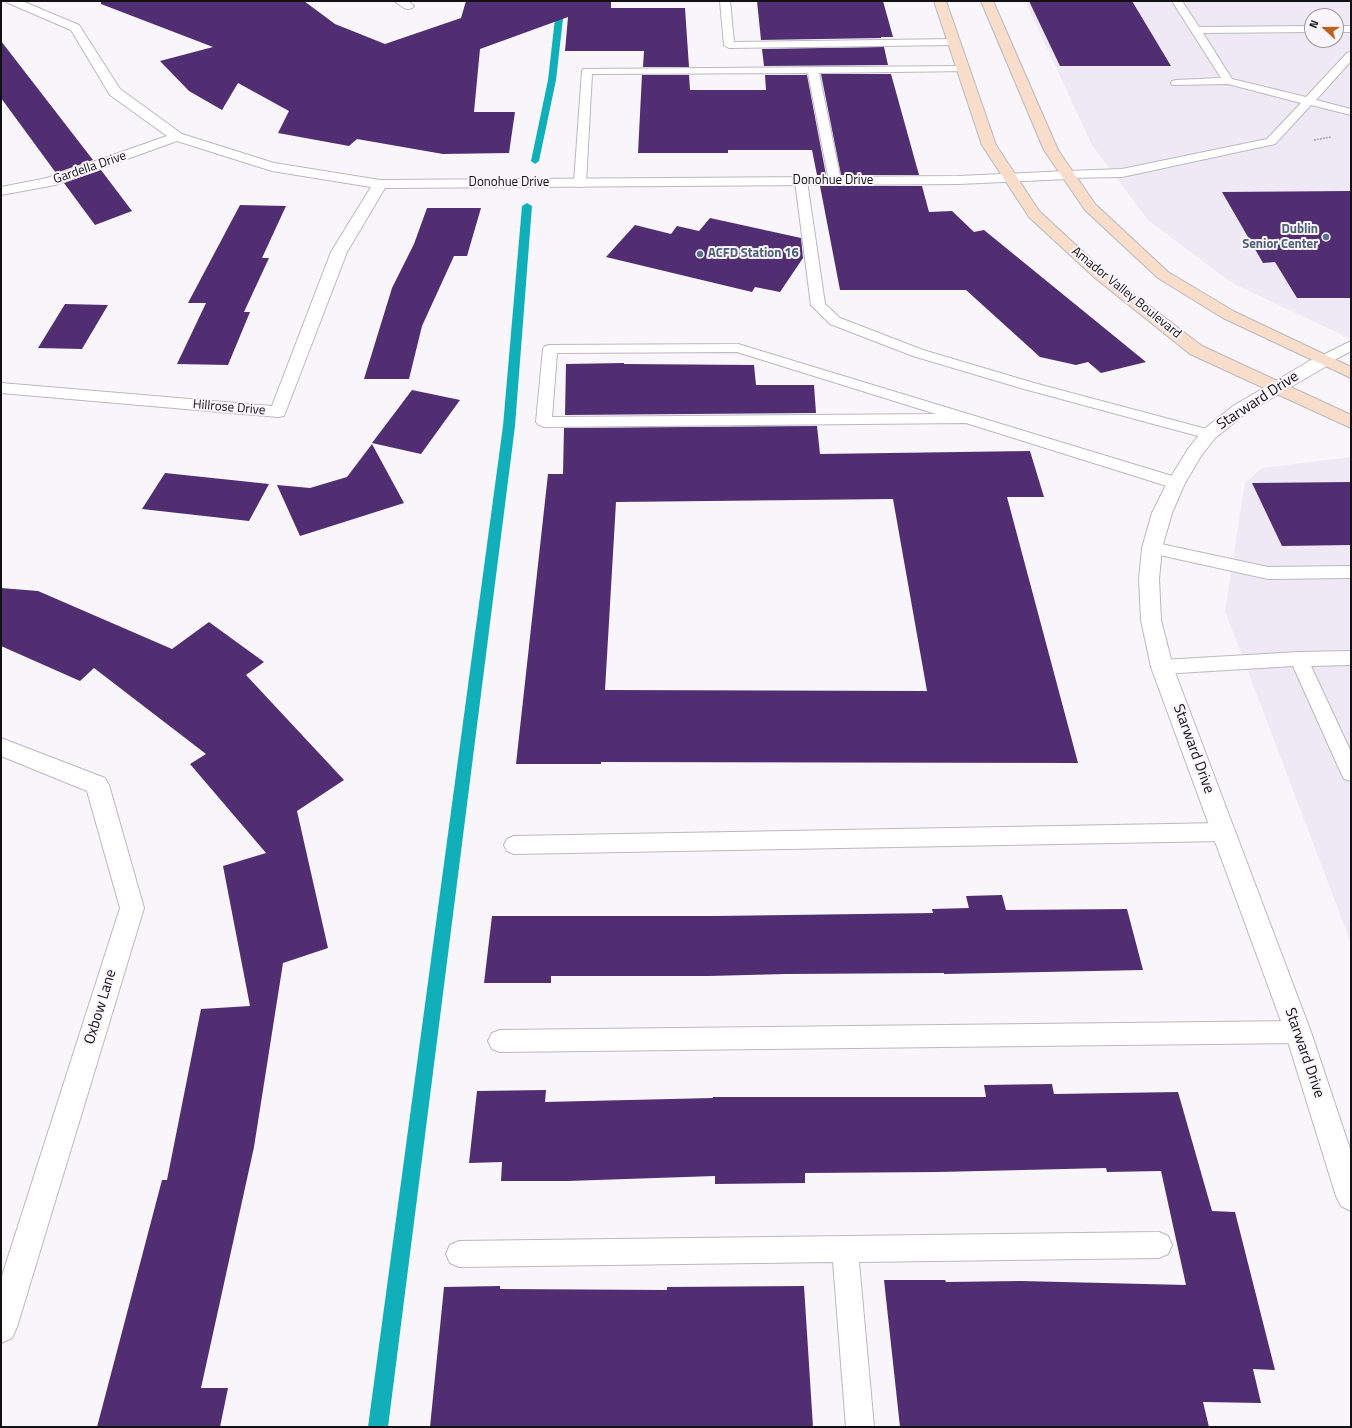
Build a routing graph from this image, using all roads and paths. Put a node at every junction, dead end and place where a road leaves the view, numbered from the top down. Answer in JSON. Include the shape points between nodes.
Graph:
{"nodes":[{"id":1,"x":12,"y":1,"type":"edge"},
{"id":2,"x":725,"y":1,"type":"edge"},
{"id":3,"x":940,"y":1,"type":"edge"},
{"id":4,"x":987,"y":1,"type":"edge"},
{"id":5,"x":1177,"y":1,"type":"edge"},
{"id":6,"x":1304,"y":29,"type":"edge"},
{"id":7,"x":1195,"y":30,"type":"junction"},
{"id":8,"x":954,"y":42,"type":"junction"},
{"id":9,"x":1351,"y":55,"type":"edge"},
{"id":10,"x":963,"y":69,"type":"junction"},
{"id":11,"x":813,"y":70,"type":"junction"},
{"id":12,"x":1228,"y":81,"type":"junction"},
{"id":13,"x":1176,"y":83,"type":"dead end"},
{"id":14,"x":1308,"y":101,"type":"junction"},
{"id":15,"x":1351,"y":112,"type":"edge"},
{"id":16,"x":178,"y":137,"type":"junction"},
{"id":17,"x":1068,"y":175,"type":"junction"},
{"id":18,"x":1010,"y":178,"type":"junction"},
{"id":19,"x":801,"y":181,"type":"junction"},
{"id":20,"x":835,"y":181,"type":"junction"},
{"id":21,"x":580,"y":183,"type":"junction"},
{"id":22,"x":380,"y":184,"type":"junction"},
{"id":23,"x":1,"y":191,"type":"edge"},
{"id":24,"x":1351,"y":345,"type":"edge"},
{"id":25,"x":1324,"y":360,"type":"junction"},
{"id":26,"x":1351,"y":373,"type":"edge"},
{"id":27,"x":1,"y":388,"type":"edge"},
{"id":28,"x":1276,"y":388,"type":"junction"},
{"id":29,"x":967,"y":418,"type":"junction"},
{"id":30,"x":1351,"y":422,"type":"edge"},
{"id":31,"x":1209,"y":434,"type":"junction"},
{"id":32,"x":1176,"y":483,"type":"junction"},
{"id":33,"x":1152,"y":548,"type":"junction"},
{"id":34,"x":1351,"y":572,"type":"edge"},
{"id":35,"x":1351,"y":658,"type":"edge"},
{"id":36,"x":1299,"y":659,"type":"junction"},
{"id":37,"x":1162,"y":667,"type":"junction"},
{"id":38,"x":1,"y":747,"type":"edge"},
{"id":39,"x":1351,"y":773,"type":"edge"},
{"id":40,"x":1223,"y":832,"type":"junction"},
{"id":41,"x":514,"y":845,"type":"dead end"},
{"id":42,"x":1298,"y":1032,"type":"junction"},
{"id":43,"x":500,"y":1041,"type":"dead end"},
{"id":44,"x":1351,"y":1196,"type":"edge"},
{"id":45,"x":1159,"y":1244,"type":"dead end"},
{"id":46,"x":845,"y":1249,"type":"junction"},
{"id":47,"x":459,"y":1254,"type":"dead end"},
{"id":48,"x":1,"y":1326,"type":"edge"},
{"id":49,"x":860,"y":1427,"type":"edge"}],
"edges":[{"from":1,"to":16,"type":"street","name":"Donohue Drive","via":[[75,28],[114,92]]},
{"from":2,"to":8,"type":"lane","via":[[729,45]]},
{"from":3,"to":8,"type":"street","name":"Amador Valley Boulevard"},
{"from":4,"to":17,"type":"street","via":[[1051,150]]},
{"from":5,"to":7,"type":"lane"},
{"from":6,"to":7,"type":"lane"},
{"from":7,"to":12,"type":"lane"},
{"from":8,"to":10,"type":"street","name":"Amador Valley Boulevard"},
{"from":9,"to":14,"type":"lane"},
{"from":10,"to":11,"type":"lane"},
{"from":10,"to":18,"type":"street","name":"Amador Valley Boulevard","via":[[989,145]]},
{"from":11,"to":20,"type":"lane"},
{"from":11,"to":21,"type":"lane","via":[[587,71]]},
{"from":12,"to":13,"type":"lane"},
{"from":12,"to":14,"type":"lane"},
{"from":14,"to":15,"type":"lane"},
{"from":14,"to":17,"type":"lane","via":[[1271,142],[1122,173]]},
{"from":16,"to":22,"type":"street","name":"Donohue Drive","via":[[272,167]]},
{"from":16,"to":23,"type":"street","name":"Gardella Drive","via":[[50,182]]},
{"from":17,"to":18,"type":"street","name":"Donohue Drive"},
{"from":17,"to":25,"type":"street","via":[[1090,207],[1162,275],[1229,315]]},
{"from":18,"to":20,"type":"street","name":"Donohue Drive"},
{"from":18,"to":28,"type":"street","name":"Amador Valley Boulevard","via":[[1034,214],[1100,275],[1196,350]]},
{"from":19,"to":20,"type":"street","name":"Donohue Drive"},
{"from":19,"to":21,"type":"street","name":"Donohue Drive"},
{"from":19,"to":31,"type":"lane","via":[[818,305],[835,321],[918,353],[1029,386]]},
{"from":21,"to":22,"type":"street","name":"Donohue Drive"},
{"from":22,"to":27,"type":"street","name":"Hillrose Drive","via":[[338,252],[278,412]]},
{"from":24,"to":25,"type":"lane"},
{"from":25,"to":26,"type":"street"},
{"from":25,"to":28,"type":"street","name":"Starward Drive"},
{"from":28,"to":30,"type":"street","name":"Amador Valley Boulevard"},
{"from":28,"to":31,"type":"street","name":"Starward Drive","via":[[1233,414]]},
{"from":29,"to":29,"type":"lane","via":[[738,348],[550,349],[544,422]]},
{"from":29,"to":32,"type":"lane"},
{"from":31,"to":32,"type":"street","name":"Starward Drive"},
{"from":32,"to":33,"type":"street","name":"Starward Drive","via":[[1162,513]]},
{"from":33,"to":34,"type":"lane","via":[[1268,573]]},
{"from":33,"to":37,"type":"street","name":"Starward Drive","via":[[1149,579],[1151,620]]},
{"from":35,"to":36,"type":"lane"},
{"from":36,"to":37,"type":"lane"},
{"from":36,"to":39,"type":"lane"},
{"from":37,"to":40,"type":"street","name":"Starward Drive"},
{"from":38,"to":48,"type":"street","name":"Oxbow Lane","via":[[97,785],[132,908]]},
{"from":40,"to":41,"type":"lane"},
{"from":40,"to":42,"type":"street","name":"Starward Drive"},
{"from":42,"to":43,"type":"lane"},
{"from":42,"to":44,"type":"street","name":"Starward Drive"},
{"from":45,"to":46,"type":"lane"},
{"from":46,"to":47,"type":"lane"},
{"from":46,"to":49,"type":"lane"}]}
